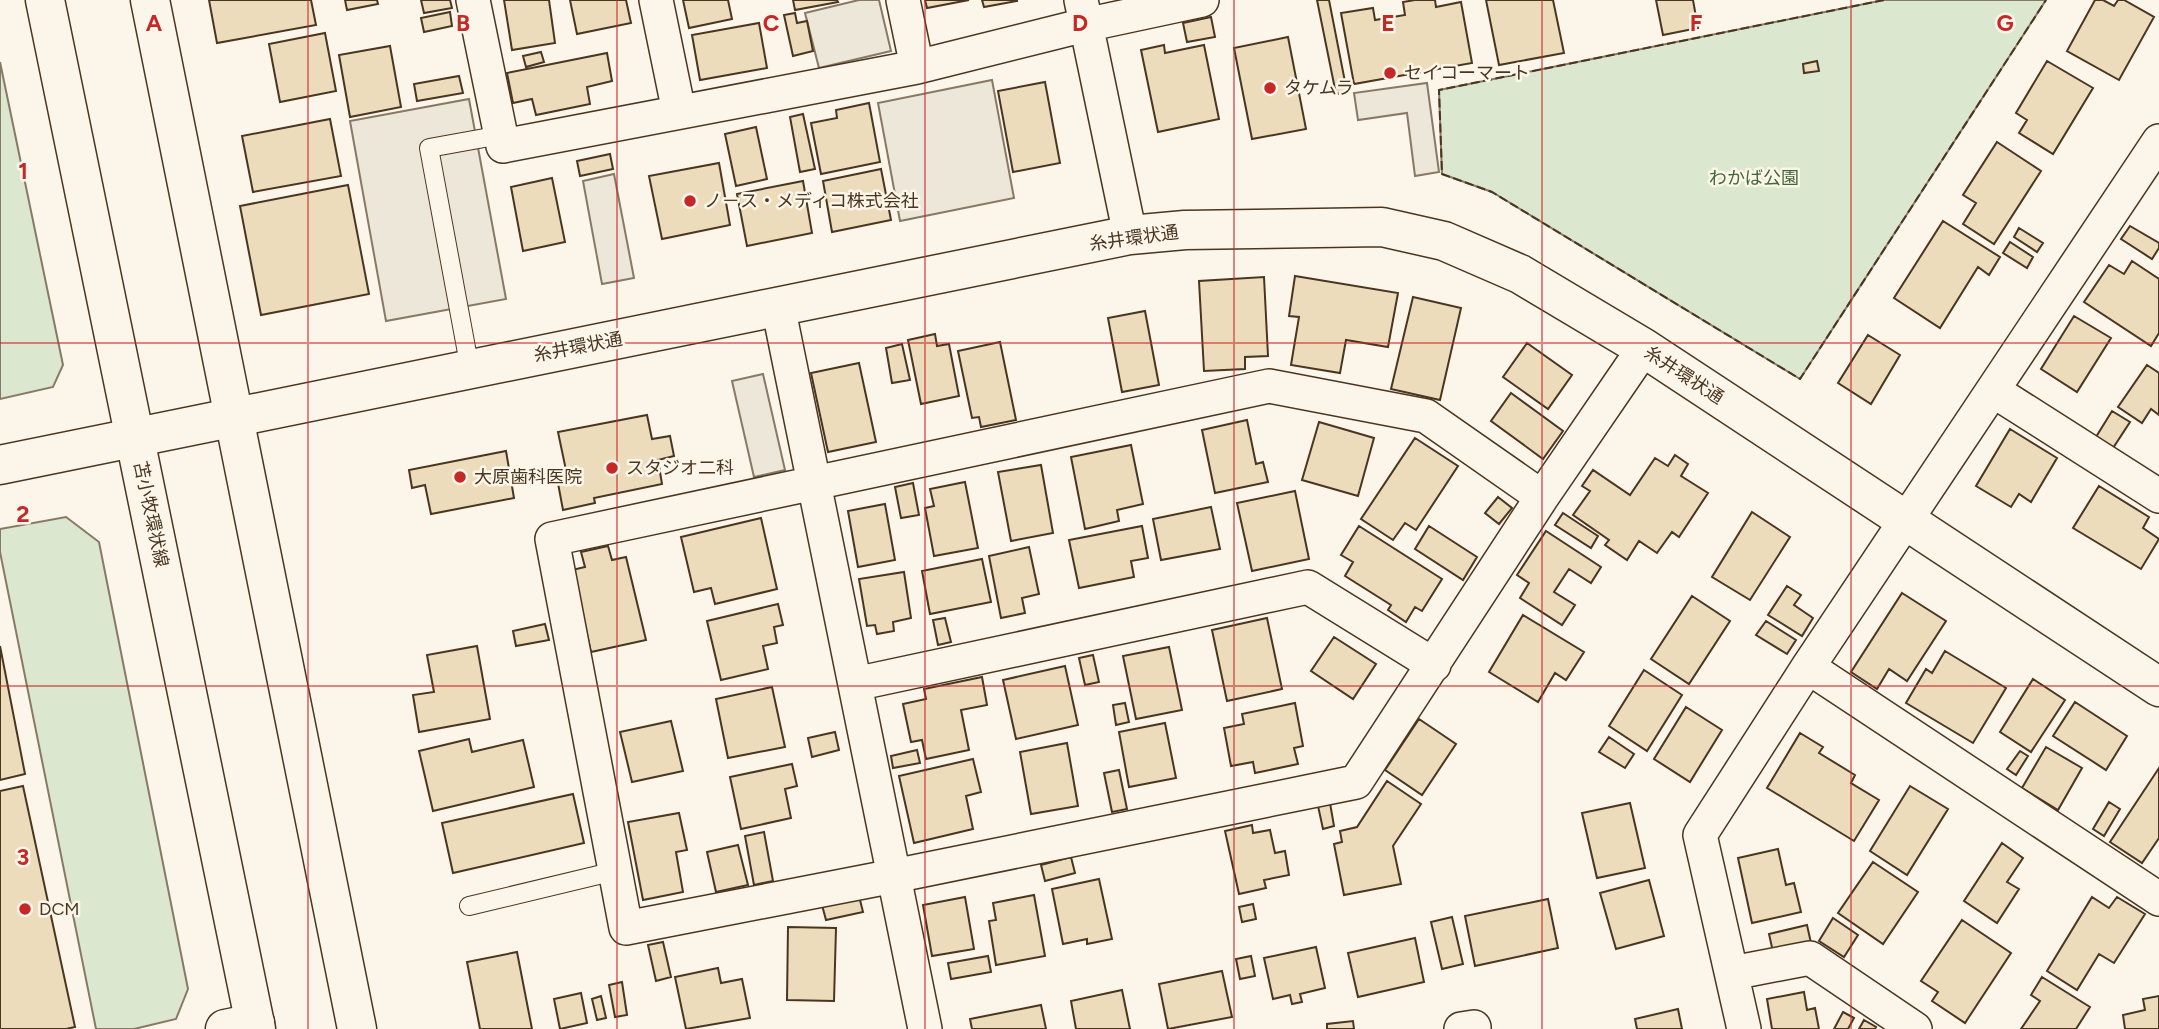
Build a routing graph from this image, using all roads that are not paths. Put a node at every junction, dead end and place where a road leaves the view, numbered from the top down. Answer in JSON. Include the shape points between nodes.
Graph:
{"nodes":[{"id":1,"x":45,"y":0,"type":"edge"},
{"id":2,"x":150,"y":0,"type":"edge"},
{"id":3,"x":473,"y":0,"type":"edge"},
{"id":4,"x":656,"y":0,"type":"edge"},
{"id":5,"x":903,"y":0,"type":"edge"},
{"id":6,"x":1202,"y":0,"type":"edge"},
{"id":7,"x":1083,"y":13,"type":"edge"},
{"id":8,"x":917,"y":67,"type":"junction"},
{"id":9,"x":679,"y":112,"type":"junction"},
{"id":10,"x":501,"y":135,"type":"junction"},
{"id":11,"x":2159,"y":141,"type":"edge"},
{"id":12,"x":1130,"y":235,"type":"junction"},
{"id":13,"x":778,"y":306,"type":"junction"},
{"id":14,"x":1644,"y":348,"type":"junction"},
{"id":15,"x":470,"y":369,"type":"junction"},
{"id":16,"x":1994,"y":391,"type":"junction"},
{"id":17,"x":235,"y":418,"type":"junction"},
{"id":18,"x":135,"y":438,"type":"junction"},
{"id":19,"x":0,"y":465,"type":"edge"},
{"id":20,"x":814,"y":482,"type":"junction"},
{"id":21,"x":2159,"y":496,"type":"edge"},
{"id":22,"x":1542,"y":497,"type":"junction"},
{"id":23,"x":1907,"y":521,"type":"junction"},
{"id":24,"x":1434,"y":665,"type":"junction"},
{"id":25,"x":1808,"y":667,"type":"junction"},
{"id":26,"x":855,"y":684,"type":"junction"},
{"id":27,"x":2159,"y":687,"type":"edge"},
{"id":28,"x":615,"y":871,"type":"junction"},
{"id":29,"x":894,"y":876,"type":"junction"},
{"id":30,"x":2159,"y":899,"type":"edge"},
{"id":31,"x":469,"y":906,"type":"dead end"},
{"id":32,"x":1732,"y":973,"type":"junction"},
{"id":33,"x":245,"y":1027,"type":"edge"},
{"id":34,"x":358,"y":1029,"type":"edge"},
{"id":35,"x":925,"y":1029,"type":"edge"},
{"id":36,"x":1461,"y":1029,"type":"edge"},
{"id":37,"x":1474,"y":1029,"type":"edge"},
{"id":38,"x":1744,"y":1029,"type":"edge"},
{"id":39,"x":1915,"y":1029,"type":"edge"}],
"edges":[{"from":1,"to":18,"type":"street","name":"苫小牧環状線"},
{"from":2,"to":17,"type":"street"},
{"from":3,"to":10,"type":"street"},
{"from":4,"to":9,"type":"street"},
{"from":5,"to":8,"type":"street"},
{"from":6,"to":7,"type":"street"},
{"from":7,"to":8,"type":"street"},
{"from":7,"to":12,"type":"street"},
{"from":8,"to":9,"type":"street"},
{"from":9,"to":10,"type":"street","via":[[503,146]]},
{"from":10,"to":15,"type":"lane","via":[[429,148]]},
{"from":11,"to":16,"type":"street"},
{"from":12,"to":13,"type":"street","name":"糸井環状通"},
{"from":12,"to":14,"type":"street","name":"糸井環状通","via":[[1382,227],[1444,241],[1520,274]]},
{"from":13,"to":15,"type":"street","name":"糸井環状通"},
{"from":13,"to":20,"type":"street"},
{"from":14,"to":22,"type":"street"},
{"from":14,"to":23,"type":"street","name":"糸井環状通"},
{"from":15,"to":17,"type":"street","name":"糸井環状通"},
{"from":16,"to":21,"type":"street"},
{"from":16,"to":23,"type":"street"},
{"from":17,"to":18,"type":"street","name":"糸井環状通"},
{"from":17,"to":34,"type":"street"},
{"from":18,"to":19,"type":"street","name":"糸井環状通"},
{"from":18,"to":33,"type":"street","name":"苫小牧環状線"},
{"from":20,"to":22,"type":"street","via":[[1269,386],[1426,416]]},
{"from":20,"to":26,"type":"street"},
{"from":20,"to":28,"type":"street","via":[[552,539]]},
{"from":22,"to":24,"type":"street"},
{"from":23,"to":25,"type":"street"},
{"from":23,"to":27,"type":"street","name":"糸井環状通"},
{"from":24,"to":26,"type":"street","via":[[1308,587]]},
{"from":24,"to":29,"type":"street","via":[[1356,782]]},
{"from":25,"to":30,"type":"street"},
{"from":25,"to":32,"type":"street","via":[[1700,835]]},
{"from":26,"to":29,"type":"street"},
{"from":28,"to":29,"type":"street","via":[[626,928]]},
{"from":28,"to":31,"type":"lane"},
{"from":29,"to":35,"type":"street"},
{"from":32,"to":38,"type":"street"},
{"from":32,"to":39,"type":"street","via":[[1810,958]]},
{"from":36,"to":37,"type":"street"}]}
